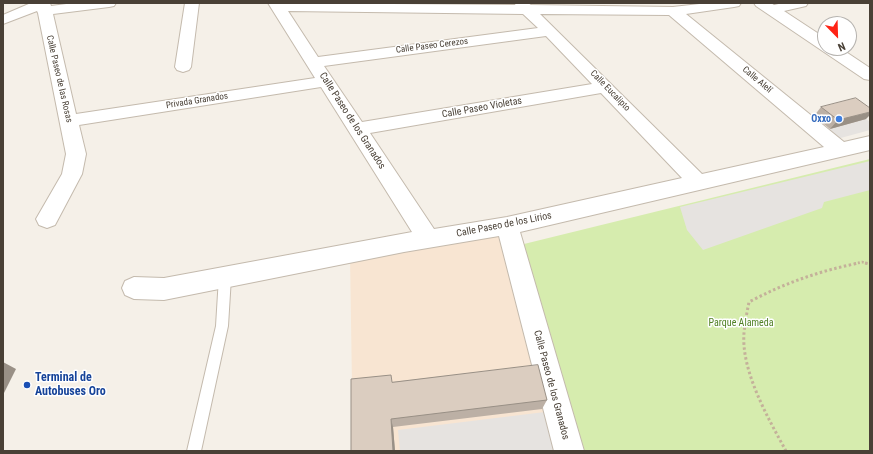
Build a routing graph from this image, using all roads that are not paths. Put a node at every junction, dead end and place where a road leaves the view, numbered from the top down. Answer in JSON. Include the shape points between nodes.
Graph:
{"nodes":[{"id":1,"x":109,"y":3,"type":"edge"},
{"id":2,"x":192,"y":3,"type":"edge"},
{"id":3,"x":734,"y":3,"type":"edge"},
{"id":4,"x":801,"y":3,"type":"edge"},
{"id":5,"x":277,"y":5,"type":"edge"},
{"id":6,"x":43,"y":6,"type":"edge"},
{"id":7,"x":523,"y":6,"type":"edge"},
{"id":8,"x":767,"y":7,"type":"edge"},
{"id":9,"x":673,"y":11,"type":"junction"},
{"id":10,"x":3,"y":20,"type":"edge"},
{"id":11,"x":550,"y":31,"type":"junction"},
{"id":12,"x":817,"y":40,"type":"edge"},
{"id":13,"x":870,"y":54,"type":"edge"},
{"id":14,"x":842,"y":56,"type":"edge"},
{"id":15,"x":848,"y":60,"type":"junction"},
{"id":16,"x":314,"y":62,"type":"junction"},
{"id":17,"x":183,"y":67,"type":"dead end"},
{"id":18,"x":870,"y":75,"type":"edge"},
{"id":19,"x":326,"y":81,"type":"junction"},
{"id":20,"x":606,"y":87,"type":"junction"},
{"id":21,"x":69,"y":121,"type":"junction"},
{"id":22,"x":358,"y":129,"type":"junction"},
{"id":23,"x":870,"y":143,"type":"edge"},
{"id":24,"x":841,"y":150,"type":"junction"},
{"id":25,"x":699,"y":182,"type":"junction"},
{"id":26,"x":47,"y":218,"type":"dead end"},
{"id":27,"x":508,"y":226,"type":"junction"},
{"id":28,"x":429,"y":240,"type":"junction"},
{"id":29,"x":225,"y":277,"type":"junction"},
{"id":30,"x":134,"y":288,"type":"dead end"},
{"id":31,"x":194,"y":451,"type":"edge"},
{"id":32,"x":569,"y":451,"type":"edge"}],
"edges":[{"from":1,"to":6,"type":"street"},
{"from":2,"to":17,"type":"street"},
{"from":3,"to":9,"type":"street"},
{"from":4,"to":8,"type":"street"},
{"from":5,"to":7,"type":"street"},
{"from":5,"to":16,"type":"street","name":"Calle Paseo de los Granados"},
{"from":6,"to":10,"type":"street"},
{"from":6,"to":21,"type":"street","name":"Calle Paseo de las Rosas"},
{"from":7,"to":9,"type":"street"},
{"from":7,"to":11,"type":"street","name":"Calle Eucalipto"},
{"from":8,"to":12,"type":"street"},
{"from":9,"to":24,"type":"street","name":"Calle Alelí"},
{"from":11,"to":16,"type":"street","name":"Calle Paseo Cerezos"},
{"from":11,"to":20,"type":"street","name":"Calle Eucalipto"},
{"from":13,"to":15,"type":"street"},
{"from":14,"to":15,"type":"street"},
{"from":15,"to":18,"type":"street"},
{"from":16,"to":19,"type":"street","name":"Calle Paseo de los Granados"},
{"from":19,"to":21,"type":"street","name":"Privada Granados"},
{"from":19,"to":22,"type":"street","name":"Calle Paseo de los Granados"},
{"from":20,"to":22,"type":"street","name":"Calle Paseo Violetas"},
{"from":20,"to":25,"type":"street","name":"Calle Eucalipto"},
{"from":21,"to":26,"type":"street","name":"Calle Paseo de las Rosas","via":[[76,154],[72,174]]},
{"from":22,"to":28,"type":"street","name":"Calle Paseo de los Granados"},
{"from":23,"to":24,"type":"street","name":"Calle Paseo de los Lirios"},
{"from":24,"to":25,"type":"street","name":"Calle Paseo de los Lirios"},
{"from":25,"to":27,"type":"street","name":"Calle Paseo de los Lirios"},
{"from":27,"to":28,"type":"street","name":"Calle Paseo de los Lirios"},
{"from":27,"to":32,"type":"street","name":"Calle Paseo de los Granados"},
{"from":28,"to":29,"type":"street","name":"Calle Paseo de los Lirios"},
{"from":29,"to":30,"type":"street","name":"Calle Paseo de los Lirios","via":[[164,288]]},
{"from":29,"to":31,"type":"lane","via":[[222,326]]}]}
